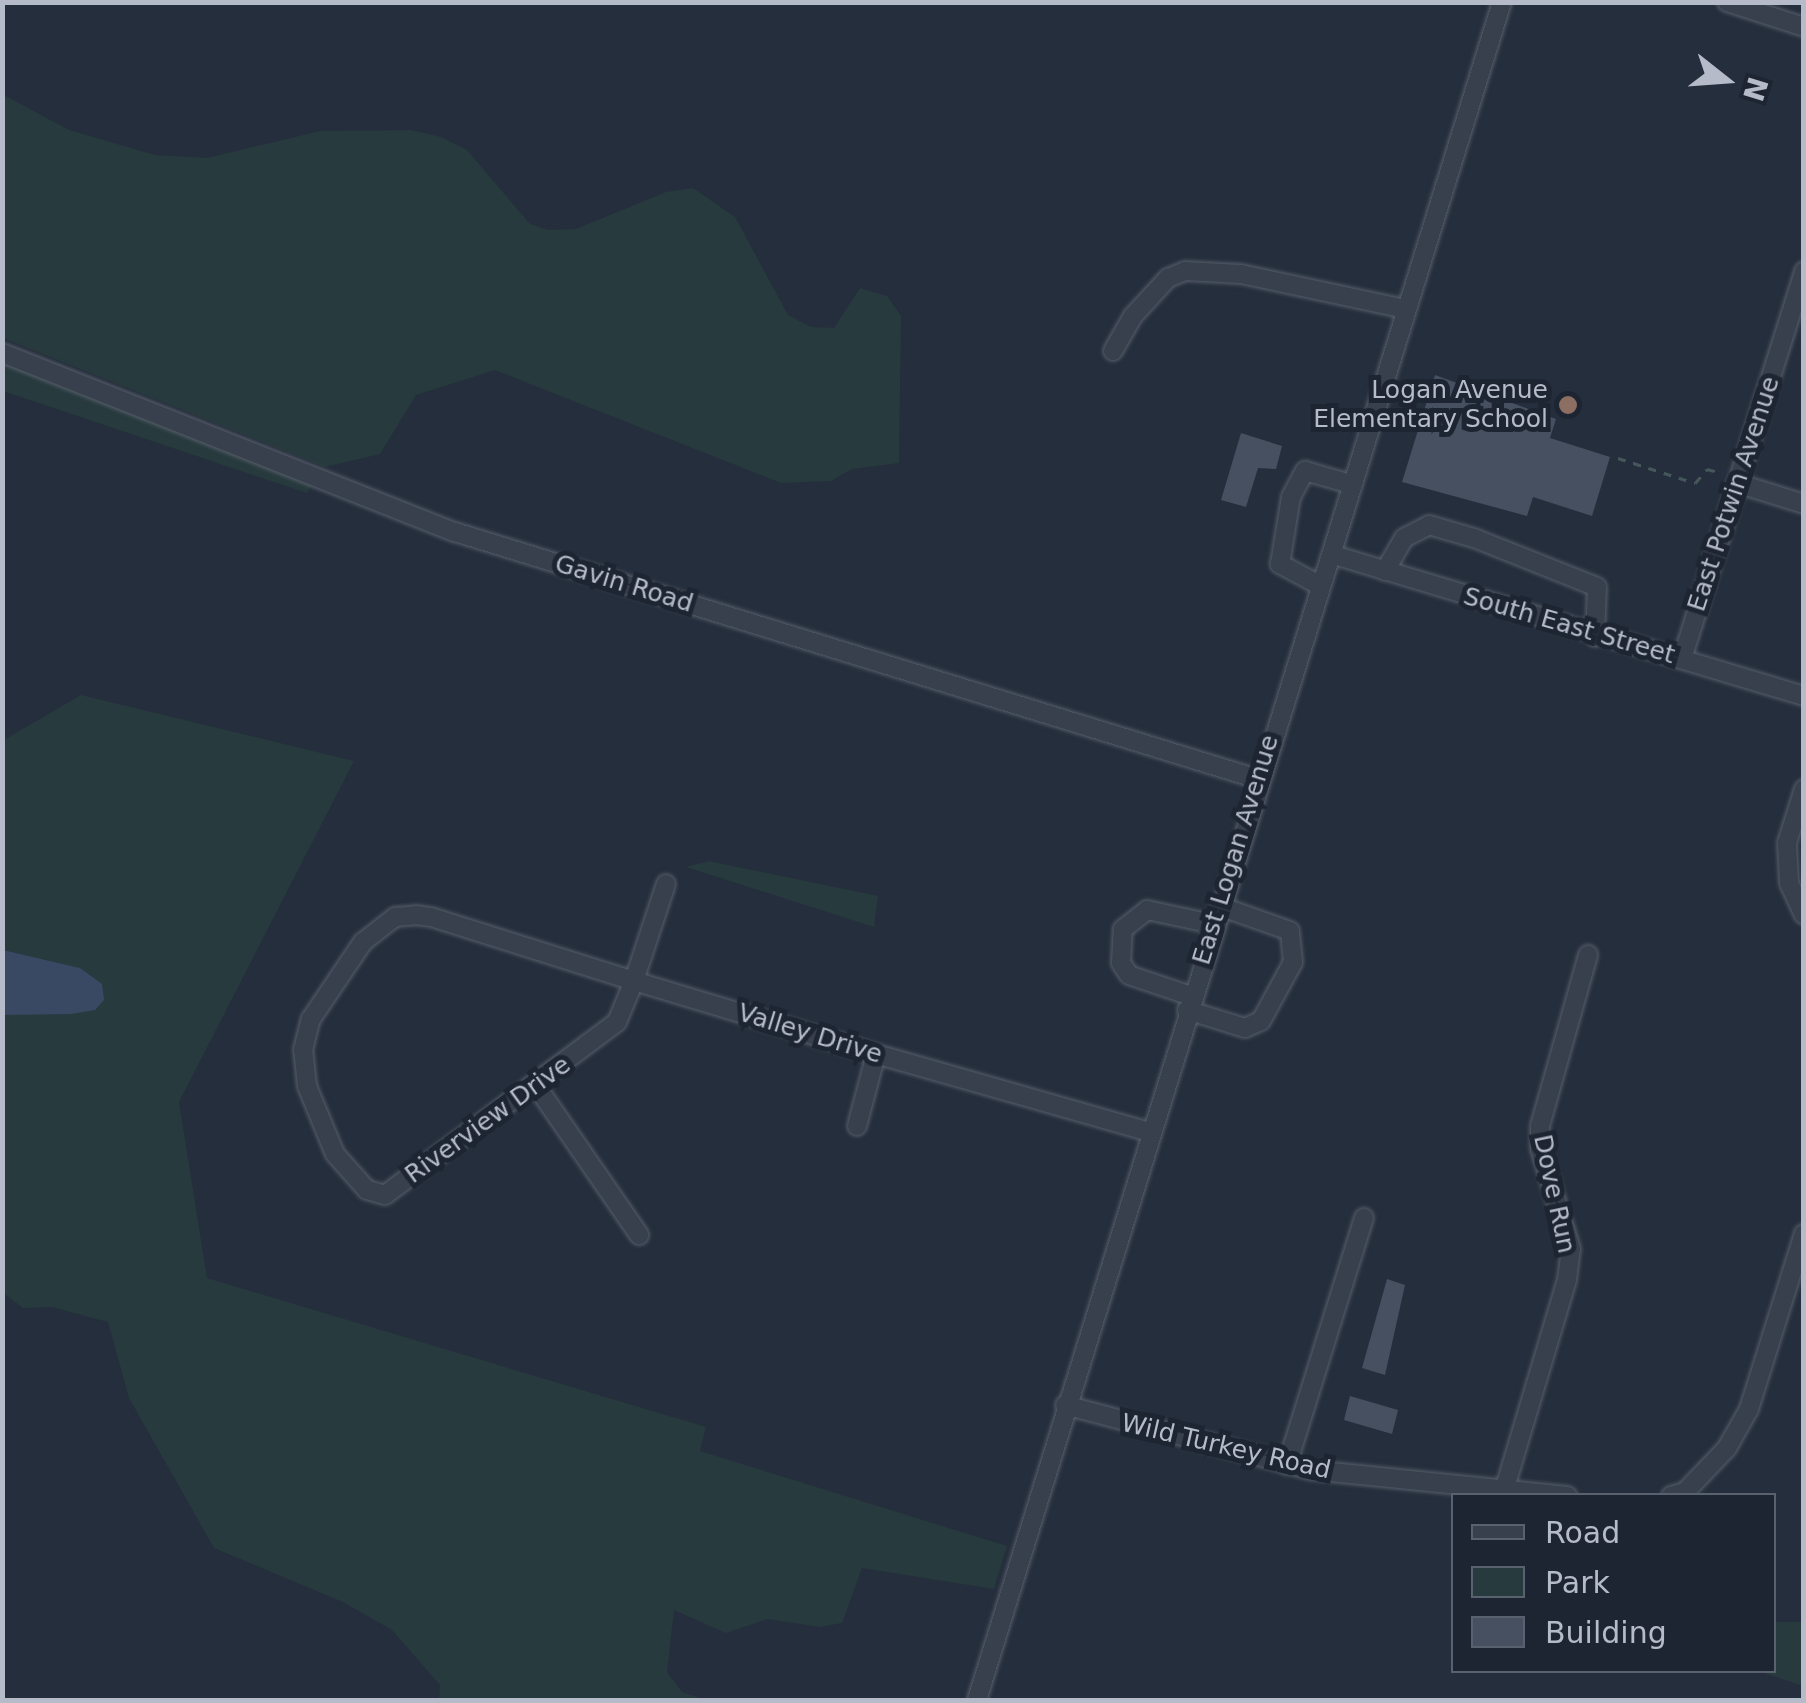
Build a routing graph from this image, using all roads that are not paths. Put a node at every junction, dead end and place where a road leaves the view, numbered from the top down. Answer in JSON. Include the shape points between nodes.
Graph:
{"nodes":[{"id":1,"x":1502,"y":2,"type":"edge"},
{"id":2,"x":1727,"y":2,"type":"edge"},
{"id":3,"x":1804,"y":27,"type":"edge"},
{"id":4,"x":1804,"y":271,"type":"edge"},
{"id":5,"x":1405,"y":309,"type":"junction"},
{"id":6,"x":1796,"y":324,"type":"edge"},
{"id":7,"x":1113,"y":351,"type":"dead end"},
{"id":8,"x":2,"y":353,"type":"edge"},
{"id":9,"x":1730,"y":478,"type":"junction"},
{"id":10,"x":1351,"y":484,"type":"junction"},
{"id":11,"x":1804,"y":504,"type":"edge"},
{"id":12,"x":1334,"y":556,"type":"junction"},
{"id":13,"x":1385,"y":571,"type":"junction"},
{"id":14,"x":1321,"y":586,"type":"junction"},
{"id":15,"x":1596,"y":637,"type":"junction"},
{"id":16,"x":1682,"y":658,"type":"junction"},
{"id":17,"x":1804,"y":696,"type":"edge"},
{"id":18,"x":1258,"y":779,"type":"junction"},
{"id":19,"x":1804,"y":789,"type":"edge"},
{"id":20,"x":666,"y":884,"type":"dead end"},
{"id":21,"x":1216,"y":915,"type":"junction"},
{"id":22,"x":1804,"y":915,"type":"edge"},
{"id":23,"x":472,"y":930,"type":"joint"},
{"id":24,"x":1588,"y":955,"type":"dead end"},
{"id":25,"x":634,"y":981,"type":"junction"},
{"id":26,"x":1189,"y":1003,"type":"junction"},
{"id":27,"x":876,"y":1054,"type":"junction"},
{"id":28,"x":537,"y":1087,"type":"junction"},
{"id":29,"x":857,"y":1126,"type":"dead end"},
{"id":30,"x":1149,"y":1132,"type":"junction"},
{"id":31,"x":1364,"y":1218,"type":"dead end"},
{"id":32,"x":1804,"y":1232,"type":"edge"},
{"id":33,"x":639,"y":1235,"type":"dead end"},
{"id":34,"x":1065,"y":1405,"type":"junction"},
{"id":35,"x":1288,"y":1464,"type":"junction"},
{"id":36,"x":1504,"y":1491,"type":"junction"},
{"id":37,"x":1530,"y":1493,"type":"edge"},
{"id":38,"x":1682,"y":1493,"type":"edge"},
{"id":39,"x":977,"y":1700,"type":"edge"}],
"edges":[{"from":1,"to":5,"type":"street","name":"East Logan Avenue"},
{"from":2,"to":3,"type":"street"},
{"from":4,"to":6,"type":"street","name":"East Potwin Avenue"},
{"from":5,"to":7,"type":"street","via":[[1241,274],[1185,271],[1145,304]]},
{"from":5,"to":10,"type":"street","name":"East Logan Avenue"},
{"from":6,"to":9,"type":"street","name":"East Potwin Avenue"},
{"from":8,"to":18,"type":"street","name":"Gavin Road","via":[[455,532]]},
{"from":9,"to":11,"type":"street"},
{"from":9,"to":16,"type":"street","name":"East Potwin Avenue"},
{"from":10,"to":12,"type":"street","name":"East Logan Avenue"},
{"from":10,"to":14,"type":"street","via":[[1304,471],[1291,497],[1280,564]]},
{"from":12,"to":13,"type":"street","name":"South East Street"},
{"from":12,"to":14,"type":"street","name":"East Logan Avenue"},
{"from":13,"to":15,"type":"street","name":"South East Street"},
{"from":13,"to":15,"type":"street","via":[[1404,538],[1429,526],[1474,538],[1597,586]]},
{"from":14,"to":18,"type":"street","name":"East Logan Avenue"},
{"from":15,"to":16,"type":"street","name":"South East Street"},
{"from":16,"to":17,"type":"street","name":"South East Street"},
{"from":18,"to":21,"type":"street","name":"East Logan Avenue"},
{"from":19,"to":22,"type":"street","via":[[1787,843],[1790,883]]},
{"from":20,"to":25,"type":"street","name":"Riverview Drive"},
{"from":21,"to":26,"type":"street","name":"East Logan Avenue"},
{"from":21,"to":26,"type":"street","via":[[1147,910],[1123,929],[1121,964],[1129,974]]},
{"from":21,"to":26,"type":"street","via":[[1290,931],[1293,962],[1262,1021],[1245,1028]]},
{"from":23,"to":25,"type":"street","name":"Valley Drive"},
{"from":23,"to":28,"type":"street","name":"Riverview Drive","via":[[395,916],[354,954],[311,1019],[303,1050],[321,1120],[336,1154],[367,1190],[386,1195]]},
{"from":24,"to":36,"type":"street","name":"Dove Run","via":[[1540,1126],[1540,1149],[1570,1249],[1566,1280]]},
{"from":25,"to":27,"type":"street","name":"Valley Drive"},
{"from":25,"to":28,"type":"street","name":"Riverview Drive","via":[[617,1022]]},
{"from":26,"to":30,"type":"street","name":"East Logan Avenue"},
{"from":27,"to":29,"type":"street"},
{"from":27,"to":30,"type":"street","name":"Valley Drive"},
{"from":28,"to":33,"type":"street"},
{"from":30,"to":34,"type":"street","name":"East Logan Avenue"},
{"from":31,"to":35,"type":"street"},
{"from":32,"to":38,"type":"street","via":[[1749,1409],[1710,1466]]},
{"from":34,"to":35,"type":"street","name":"Wild Turkey Road"},
{"from":34,"to":39,"type":"street","name":"East Logan Avenue"},
{"from":35,"to":36,"type":"street","name":"Wild Turkey Road"},
{"from":36,"to":37,"type":"street","name":"Wild Turkey Road"}]}
